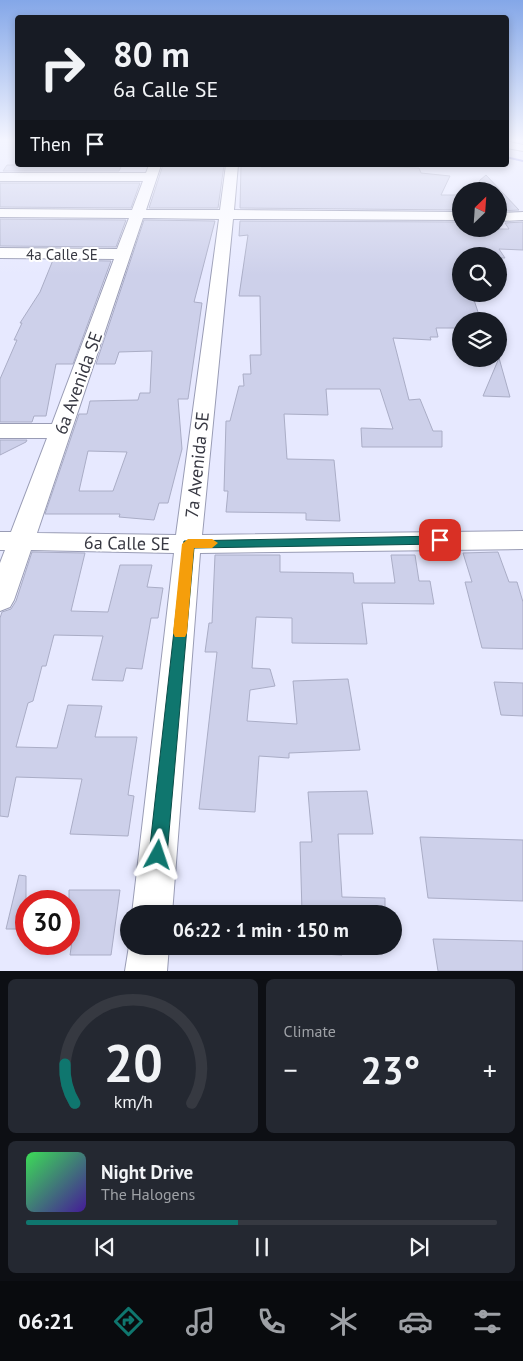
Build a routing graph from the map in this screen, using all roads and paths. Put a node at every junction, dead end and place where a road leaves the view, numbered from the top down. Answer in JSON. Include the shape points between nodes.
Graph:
{"nodes":[{"id":1,"x":148,"y":184,"type":"edge"},
{"id":2,"x":230,"y":184,"type":"edge"},
{"id":3,"x":0,"y":213,"type":"edge"},
{"id":4,"x":138,"y":214,"type":"junction"},
{"id":5,"x":226,"y":214,"type":"junction"},
{"id":6,"x":452,"y":216,"type":"edge"},
{"id":7,"x":523,"y":216,"type":"edge"},
{"id":8,"x":508,"y":217,"type":"edge"},
{"id":9,"x":0,"y":253,"type":"edge"},
{"id":10,"x":124,"y":254,"type":"junction"},
{"id":11,"x":0,"y":431,"type":"edge"},
{"id":12,"x":60,"y":431,"type":"junction"},
{"id":13,"x":523,"y":540,"type":"edge"},
{"id":14,"x":11,"y":541,"type":"edge"},
{"id":15,"x":188,"y":544,"type":"junction"},
{"id":16,"x":0,"y":600,"type":"edge"},
{"id":17,"x":153,"y":905,"type":"edge"},
{"id":18,"x":148,"y":955,"type":"edge"},
{"id":19,"x":146,"y":971,"type":"edge"}],
"edges":[{"from":1,"to":4,"type":"street","name":"6a Avenida SE"},
{"from":2,"to":5,"type":"street","name":"7a Avenida SE"},
{"from":3,"to":4,"type":"street"},
{"from":4,"to":5,"type":"street"},
{"from":4,"to":10,"type":"street","name":"6a Avenida SE"},
{"from":5,"to":6,"type":"street"},
{"from":5,"to":15,"type":"street","name":"7a Avenida SE"},
{"from":7,"to":8,"type":"street"},
{"from":9,"to":10,"type":"street","name":"4a Calle SE"},
{"from":10,"to":12,"type":"street","name":"6a Avenida SE"},
{"from":11,"to":12,"type":"street"},
{"from":12,"to":14,"type":"street","name":"6a Avenida SE"},
{"from":13,"to":15,"type":"street","name":"6a Calle SE"},
{"from":14,"to":15,"type":"street","name":"6a Calle SE"},
{"from":14,"to":16,"type":"street","name":"6a Avenida SE"},
{"from":15,"to":17,"type":"street","name":"7a Avenida SE"},
{"from":18,"to":19,"type":"street"}]}
